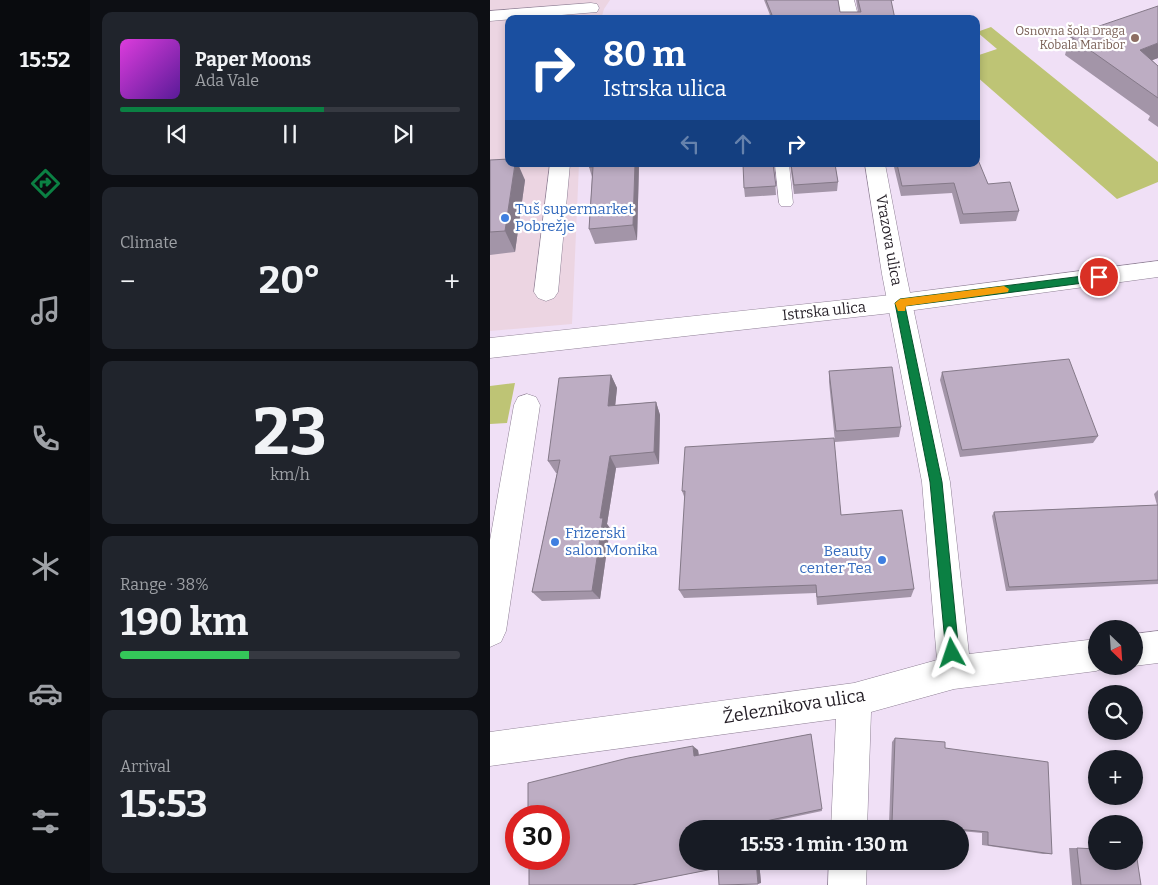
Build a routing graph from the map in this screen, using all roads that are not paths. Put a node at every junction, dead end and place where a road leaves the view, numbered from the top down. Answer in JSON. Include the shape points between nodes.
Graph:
{"nodes":[{"id":1,"x":846,"y":0,"type":"edge"},
{"id":2,"x":592,"y":9,"type":"edge"},
{"id":3,"x":849,"y":15,"type":"edge"},
{"id":4,"x":490,"y":16,"type":"edge"},
{"id":5,"x":560,"y":167,"type":"edge"},
{"id":6,"x":782,"y":167,"type":"edge"},
{"id":7,"x":876,"y":167,"type":"edge"},
{"id":8,"x":786,"y":203,"type":"dead end"},
{"id":9,"x":1158,"y":269,"type":"edge"},
{"id":10,"x":546,"y":292,"type":"dead end"},
{"id":11,"x":900,"y":303,"type":"junction"},
{"id":12,"x":490,"y":348,"type":"edge"},
{"id":13,"x":527,"y":405,"type":"dead end"},
{"id":14,"x":490,"y":631,"type":"edge"},
{"id":15,"x":1158,"y":647,"type":"edge"},
{"id":16,"x":1143,"y":649,"type":"edge"},
{"id":17,"x":1088,"y":656,"type":"edge"},
{"id":18,"x":954,"y":672,"type":"junction"},
{"id":19,"x":854,"y":700,"type":"junction"},
{"id":20,"x":490,"y":749,"type":"edge"},
{"id":21,"x":849,"y":820,"type":"edge"},
{"id":22,"x":848,"y":870,"type":"edge"},
{"id":23,"x":847,"y":885,"type":"edge"}],
"edges":[{"from":1,"to":3,"type":"street"},
{"from":2,"to":4,"type":"street"},
{"from":5,"to":10,"type":"street"},
{"from":6,"to":8,"type":"lane"},
{"from":7,"to":11,"type":"street","name":"Vrazova ulica"},
{"from":9,"to":11,"type":"street","name":"Istrska ulica"},
{"from":11,"to":12,"type":"street","name":"Istrska ulica"},
{"from":11,"to":18,"type":"street","name":"Vrazova ulica","via":[[936,482]]},
{"from":13,"to":14,"type":"street"},
{"from":15,"to":16,"type":"street"},
{"from":17,"to":18,"type":"street","name":"Železnikova ulica"},
{"from":18,"to":19,"type":"street","name":"Železnikova ulica"},
{"from":19,"to":20,"type":"street","name":"Železnikova ulica"},
{"from":19,"to":21,"type":"street"},
{"from":22,"to":23,"type":"street"}]}
